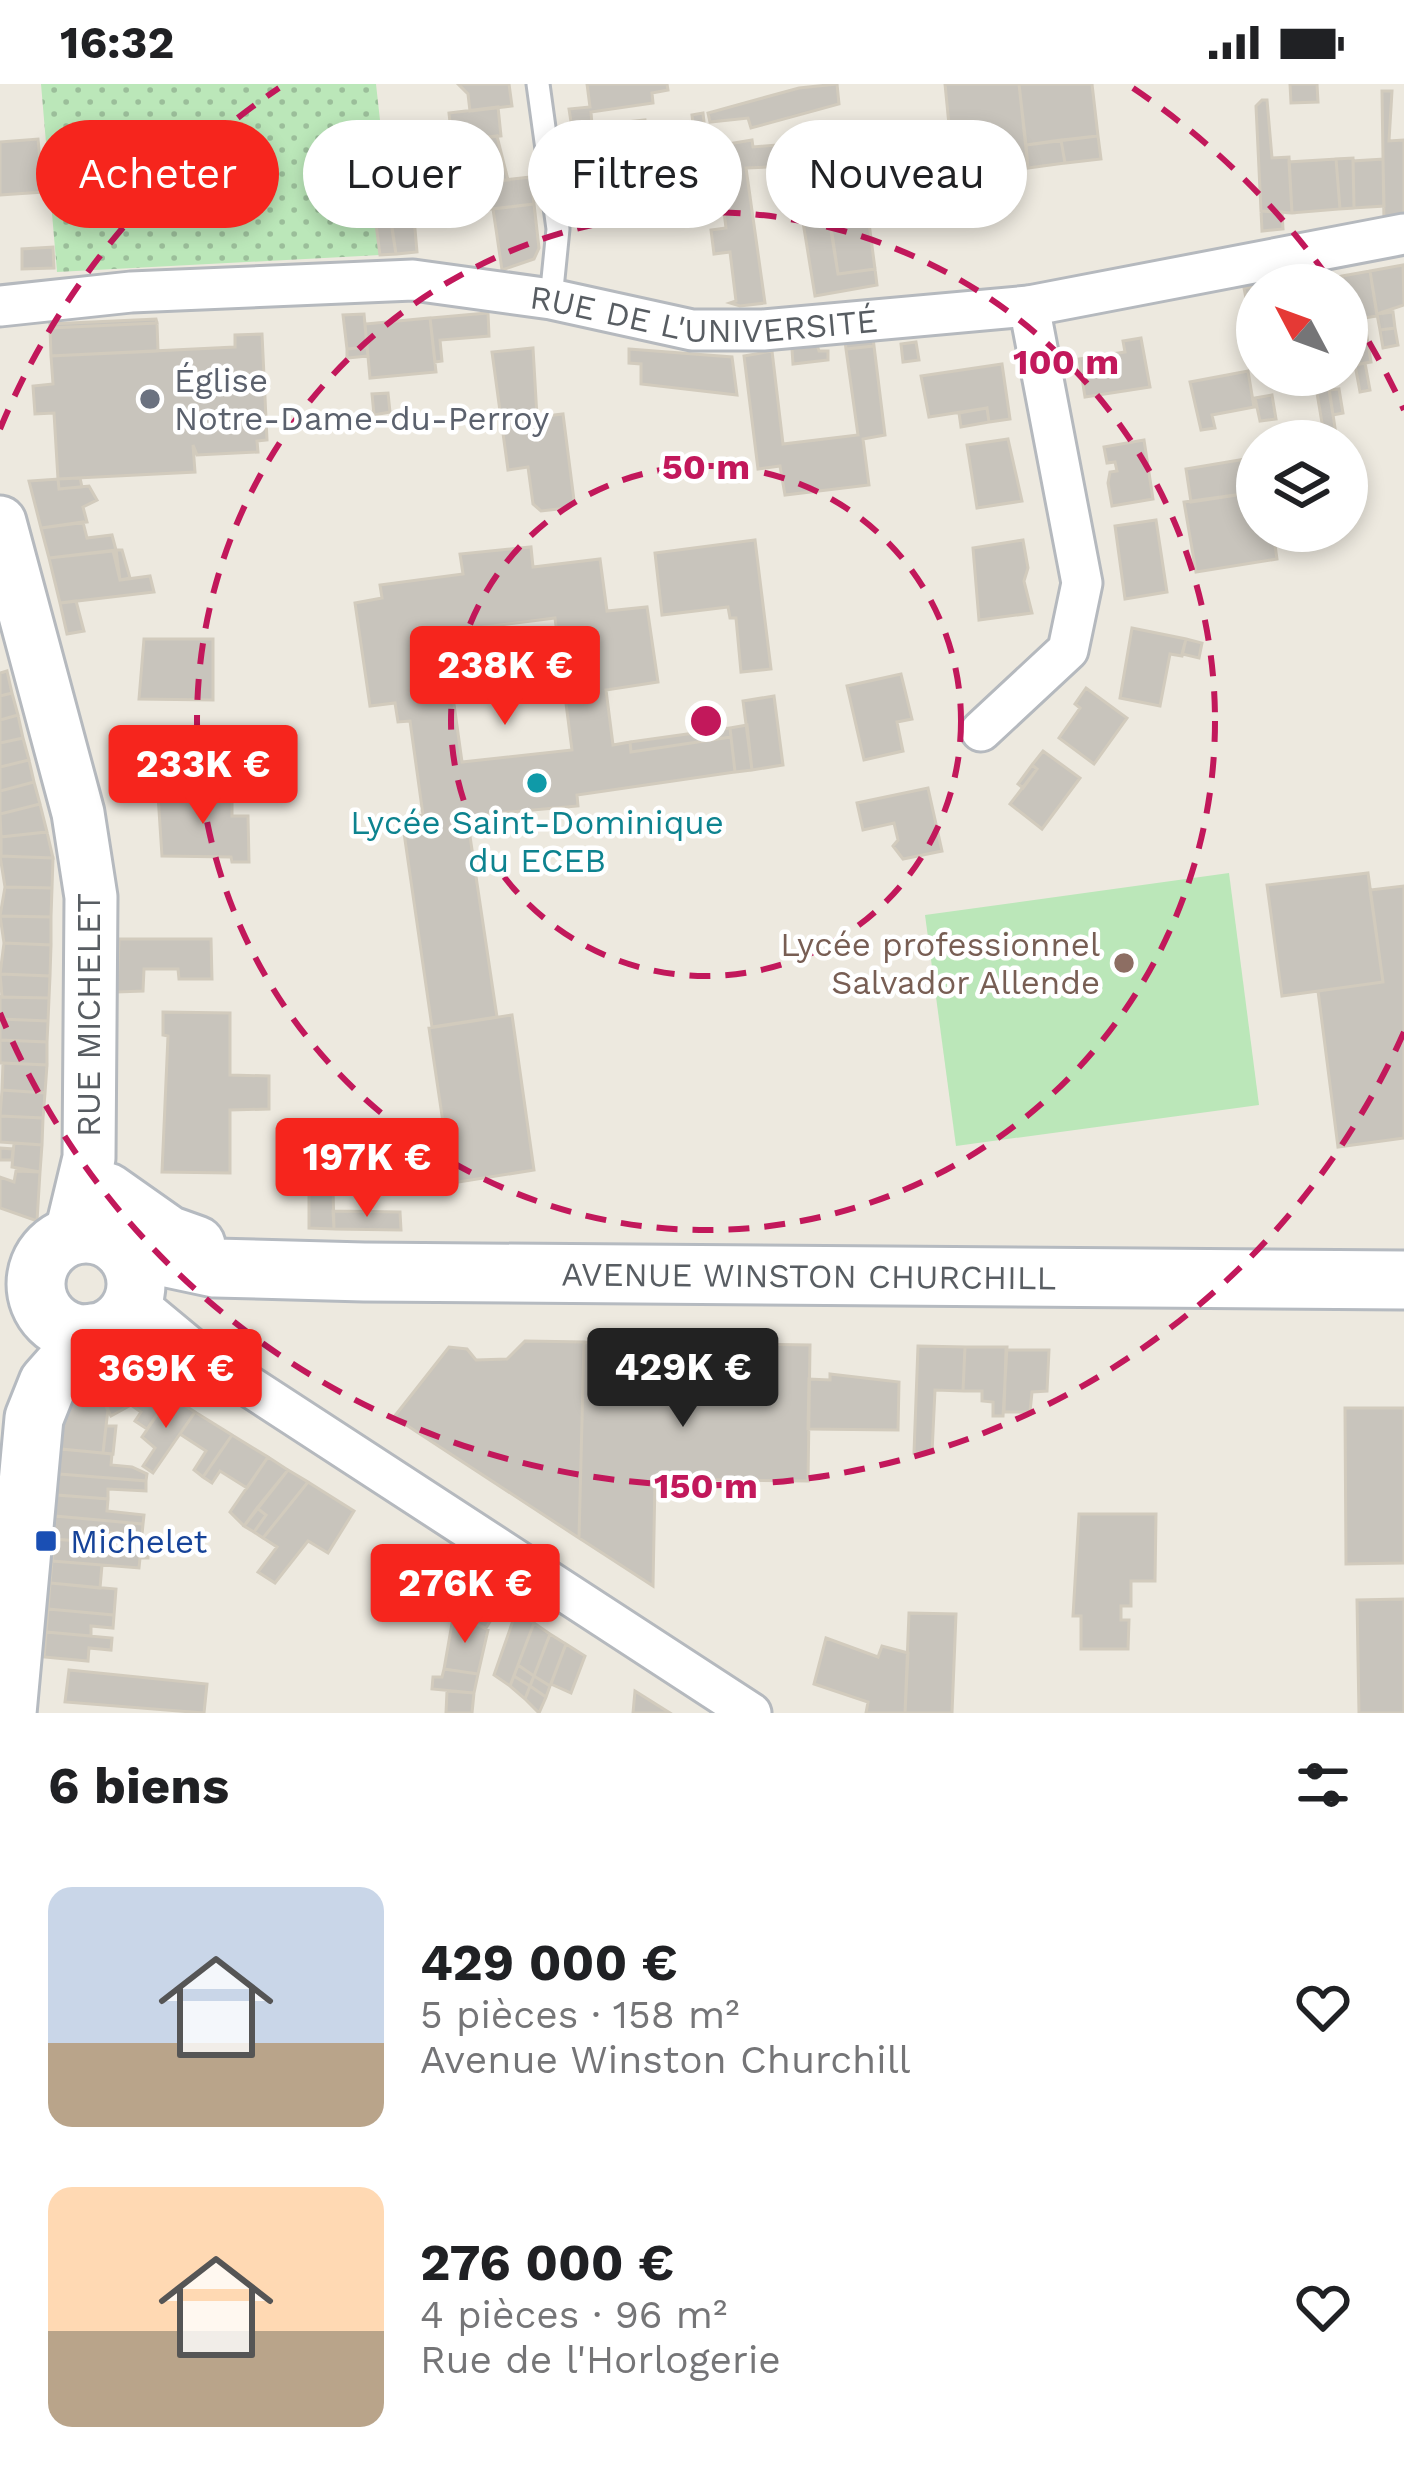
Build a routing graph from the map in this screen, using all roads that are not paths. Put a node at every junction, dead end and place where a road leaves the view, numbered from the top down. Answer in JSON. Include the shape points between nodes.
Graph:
{"nodes":[{"id":1,"x":538,"y":84,"type":"edge"},
{"id":2,"x":1404,"y":234,"type":"edge"},
{"id":3,"x":551,"y":299,"type":"junction"},
{"id":4,"x":0,"y":306,"type":"edge"},
{"id":5,"x":1029,"y":306,"type":"junction"},
{"id":6,"x":0,"y":522,"type":"edge"},
{"id":7,"x":981,"y":731,"type":"dead end"},
{"id":8,"x":88,"y":1263,"type":"edge"},
{"id":9,"x":876,"y":1278,"type":"junction"},
{"id":10,"x":1404,"y":1280,"type":"edge"},
{"id":11,"x":0,"y":1484,"type":"edge"},
{"id":12,"x":7,"y":1713,"type":"edge"},
{"id":13,"x":751,"y":1713,"type":"edge"}],
"edges":[{"from":1,"to":3,"type":"lane","via":[[559,229]]},
{"from":2,"to":5,"type":"street","name":"RUE DE L'UNIVERSITÉ"},
{"from":3,"to":4,"type":"street","name":"RUE DE L'UNIVERSITÉ","via":[[413,280]]},
{"from":3,"to":5,"type":"street","name":"RUE DE L'UNIVERSITÉ","via":[[692,330]]},
{"from":5,"to":7,"type":"street","via":[[1082,584],[1068,650]]},
{"from":6,"to":8,"type":"street","name":"RUE MICHELET","via":[[78,813],[91,897]]},
{"from":8,"to":9,"type":"main road","name":"AVENUE WINSTON CHURCHILL"},
{"from":8,"to":9,"type":"main road","via":[[168,1235],[212,1250],[726,1255]]},
{"from":8,"to":11,"type":"main road","via":[[16,1365]]},
{"from":8,"to":12,"type":"main road","via":[[34,1418]]},
{"from":8,"to":13,"type":"street","via":[[192,1349]]},
{"from":9,"to":10,"type":"main road","name":"AVENUE WINSTON CHURCHILL"}]}
